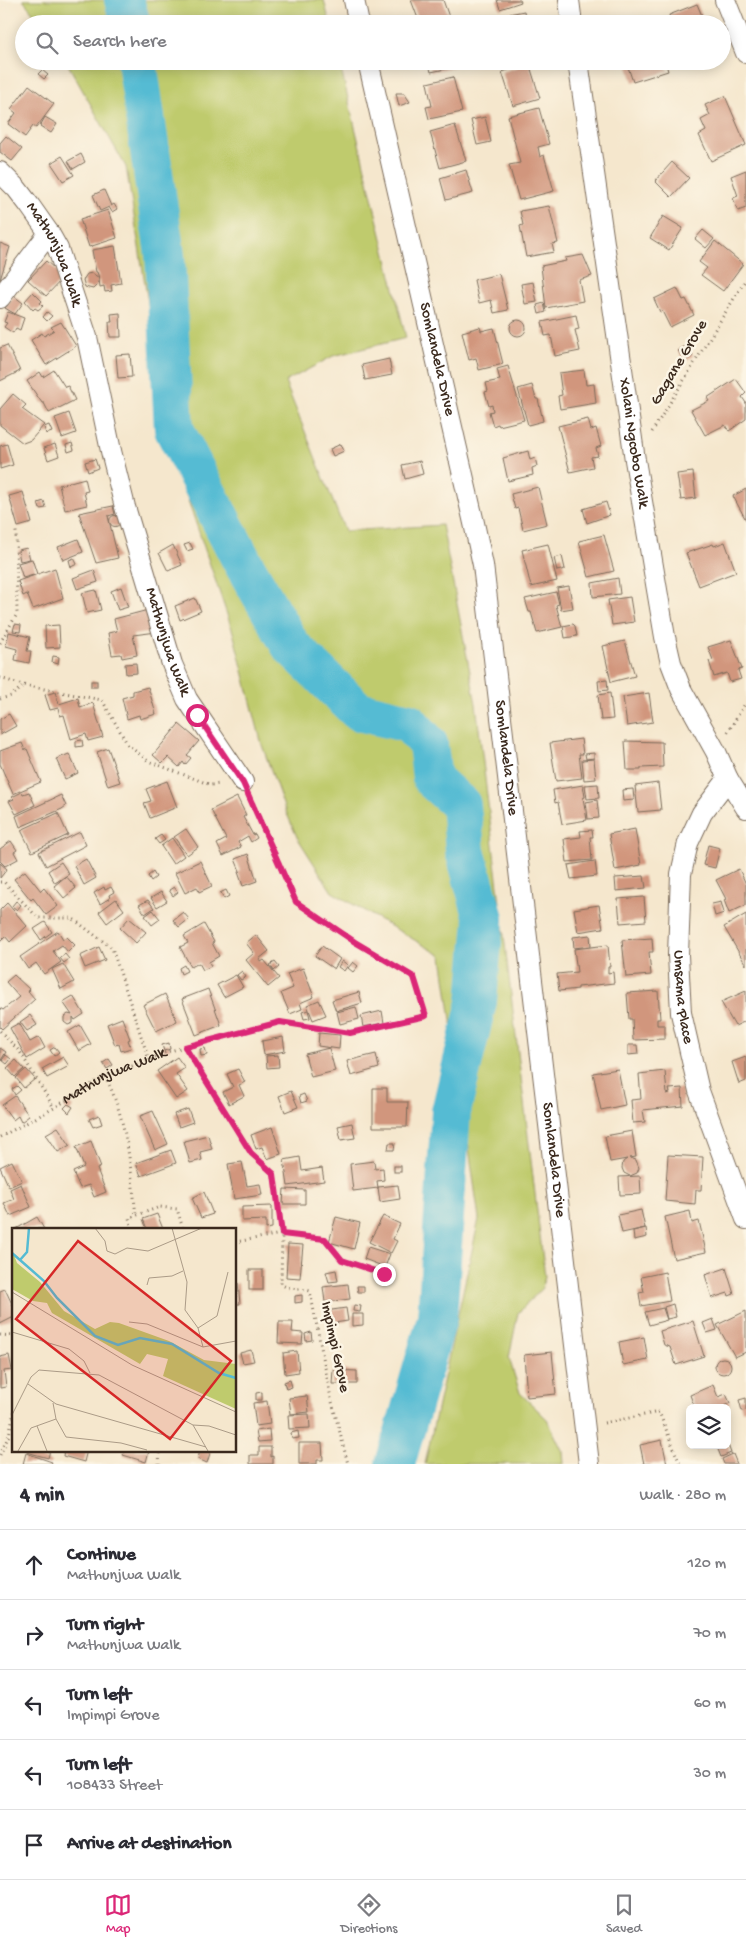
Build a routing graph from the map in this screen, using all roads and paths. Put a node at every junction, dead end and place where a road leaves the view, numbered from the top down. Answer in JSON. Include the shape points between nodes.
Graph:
{"nodes":[{"id":1,"x":354,"y":0,"type":"edge"},
{"id":2,"x":569,"y":0,"type":"edge"},
{"id":3,"x":725,"y":0,"type":"edge"},
{"id":4,"x":357,"y":15,"type":"edge"},
{"id":5,"x":571,"y":15,"type":"edge"},
{"id":6,"x":731,"y":15,"type":"edge"},
{"id":7,"x":731,"y":15,"type":"edge"},
{"id":8,"x":746,"y":53,"type":"edge"},
{"id":9,"x":370,"y":70,"type":"edge"},
{"id":10,"x":579,"y":70,"type":"edge"},
{"id":11,"x":0,"y":172,"type":"edge"},
{"id":12,"x":50,"y":233,"type":"junction"},
{"id":13,"x":746,"y":279,"type":"edge"},
{"id":14,"x":0,"y":298,"type":"edge"},
{"id":15,"x":635,"y":460,"type":"junction"},
{"id":16,"x":16,"y":530,"type":"dead end"},
{"id":17,"x":0,"y":643,"type":"edge"},
{"id":18,"x":0,"y":678,"type":"edge"},
{"id":19,"x":23,"y":685,"type":"junction"},
{"id":20,"x":0,"y":699,"type":"edge"},
{"id":21,"x":746,"y":702,"type":"edge"},
{"id":22,"x":716,"y":752,"type":"junction"},
{"id":23,"x":728,"y":779,"type":"junction"},
{"id":24,"x":243,"y":782,"type":"junction"},
{"id":25,"x":746,"y":808,"type":"edge"},
{"id":26,"x":0,"y":882,"type":"edge"},
{"id":27,"x":0,"y":1031,"type":"edge"},
{"id":28,"x":185,"y":1047,"type":"junction"},
{"id":29,"x":149,"y":1060,"type":"junction"},
{"id":30,"x":105,"y":1076,"type":"junction"},
{"id":31,"x":54,"y":1108,"type":"junction"},
{"id":32,"x":0,"y":1136,"type":"edge"},
{"id":33,"x":136,"y":1216,"type":"junction"},
{"id":34,"x":746,"y":1219,"type":"edge"},
{"id":35,"x":132,"y":1228,"type":"edge"},
{"id":36,"x":183,"y":1228,"type":"edge"},
{"id":37,"x":282,"y":1234,"type":"junction"},
{"id":38,"x":236,"y":1242,"type":"edge"},
{"id":39,"x":384,"y":1274,"type":"dead end"},
{"id":40,"x":12,"y":1421,"type":"edge"},
{"id":41,"x":585,"y":1426,"type":"junction"},
{"id":42,"x":0,"y":1455,"type":"edge"},
{"id":43,"x":348,"y":1464,"type":"edge"},
{"id":44,"x":589,"y":1464,"type":"edge"},
{"id":45,"x":680,"y":1464,"type":"edge"}],
"edges":[{"from":1,"to":4,"type":"street"},
{"from":2,"to":5,"type":"street"},
{"from":3,"to":7,"type":"street"},
{"from":6,"to":8,"type":"street"},
{"from":9,"to":41,"type":"street","name":"Somlandela Drive","via":[[483,565]]},
{"from":10,"to":15,"type":"street","name":"Xolani Ngcobo Walk"},
{"from":11,"to":12,"type":"street","name":"Mathunjwa Walk"},
{"from":12,"to":14,"type":"street"},
{"from":12,"to":24,"type":"street","name":"Mathunjwa Walk","via":[[87,337],[125,507],[172,664],[187,699]]},
{"from":13,"to":15,"type":"path","name":"Gagane Grove"},
{"from":15,"to":22,"type":"street","name":"Xolani Ngcobo Walk","via":[[671,663],[681,689]]},
{"from":16,"to":17,"type":"path","via":[[16,614]]},
{"from":18,"to":19,"type":"path"},
{"from":19,"to":20,"type":"path","via":[[11,696]]},
{"from":19,"to":24,"type":"path","via":[[102,700],[128,745],[148,761],[211,784]]},
{"from":21,"to":22,"type":"path"},
{"from":22,"to":23,"type":"street","name":"Xolani Ngcobo Walk"},
{"from":23,"to":25,"type":"street","name":"Xolani Ngcobo Walk"},
{"from":23,"to":34,"type":"street","name":"Umsama Place","via":[[702,814],[688,843],[681,874],[678,955],[681,1013],[699,1091]]},
{"from":24,"to":28,"type":"path","name":"Mathunjwa Walk","via":[[296,902],[414,977],[426,1016],[350,1033],[280,1022]]},
{"from":26,"to":29,"type":"path","via":[[4,882],[38,918],[72,918],[112,948]]},
{"from":27,"to":31,"type":"path","name":"Mathunjwa Walk","via":[[20,1052]]},
{"from":28,"to":29,"type":"path","name":"Mathunjwa Walk"},
{"from":28,"to":37,"type":"path","name":"Impimpi Grove","via":[[251,1153],[274,1174]]},
{"from":29,"to":30,"type":"path","name":"Mathunjwa Walk"},
{"from":30,"to":31,"type":"path","name":"Mathunjwa Walk"},
{"from":30,"to":33,"type":"path","via":[[113,1092],[130,1152]]},
{"from":31,"to":32,"type":"path","name":"Mathunjwa Walk"},
{"from":33,"to":35,"type":"path","via":[[129,1218]]},
{"from":33,"to":36,"type":"path","via":[[160,1207],[177,1209]]},
{"from":37,"to":38,"type":"path"},
{"from":37,"to":39,"type":"path","via":[[325,1239],[342,1260]]},
{"from":37,"to":43,"type":"path","name":"Impimpi Grove","via":[[281,1284],[286,1288],[310,1291]]},
{"from":40,"to":42,"type":"path"},
{"from":41,"to":44,"type":"street","name":"Somlandela Drive"},
{"from":41,"to":45,"type":"path","via":[[658,1412]]}]}
